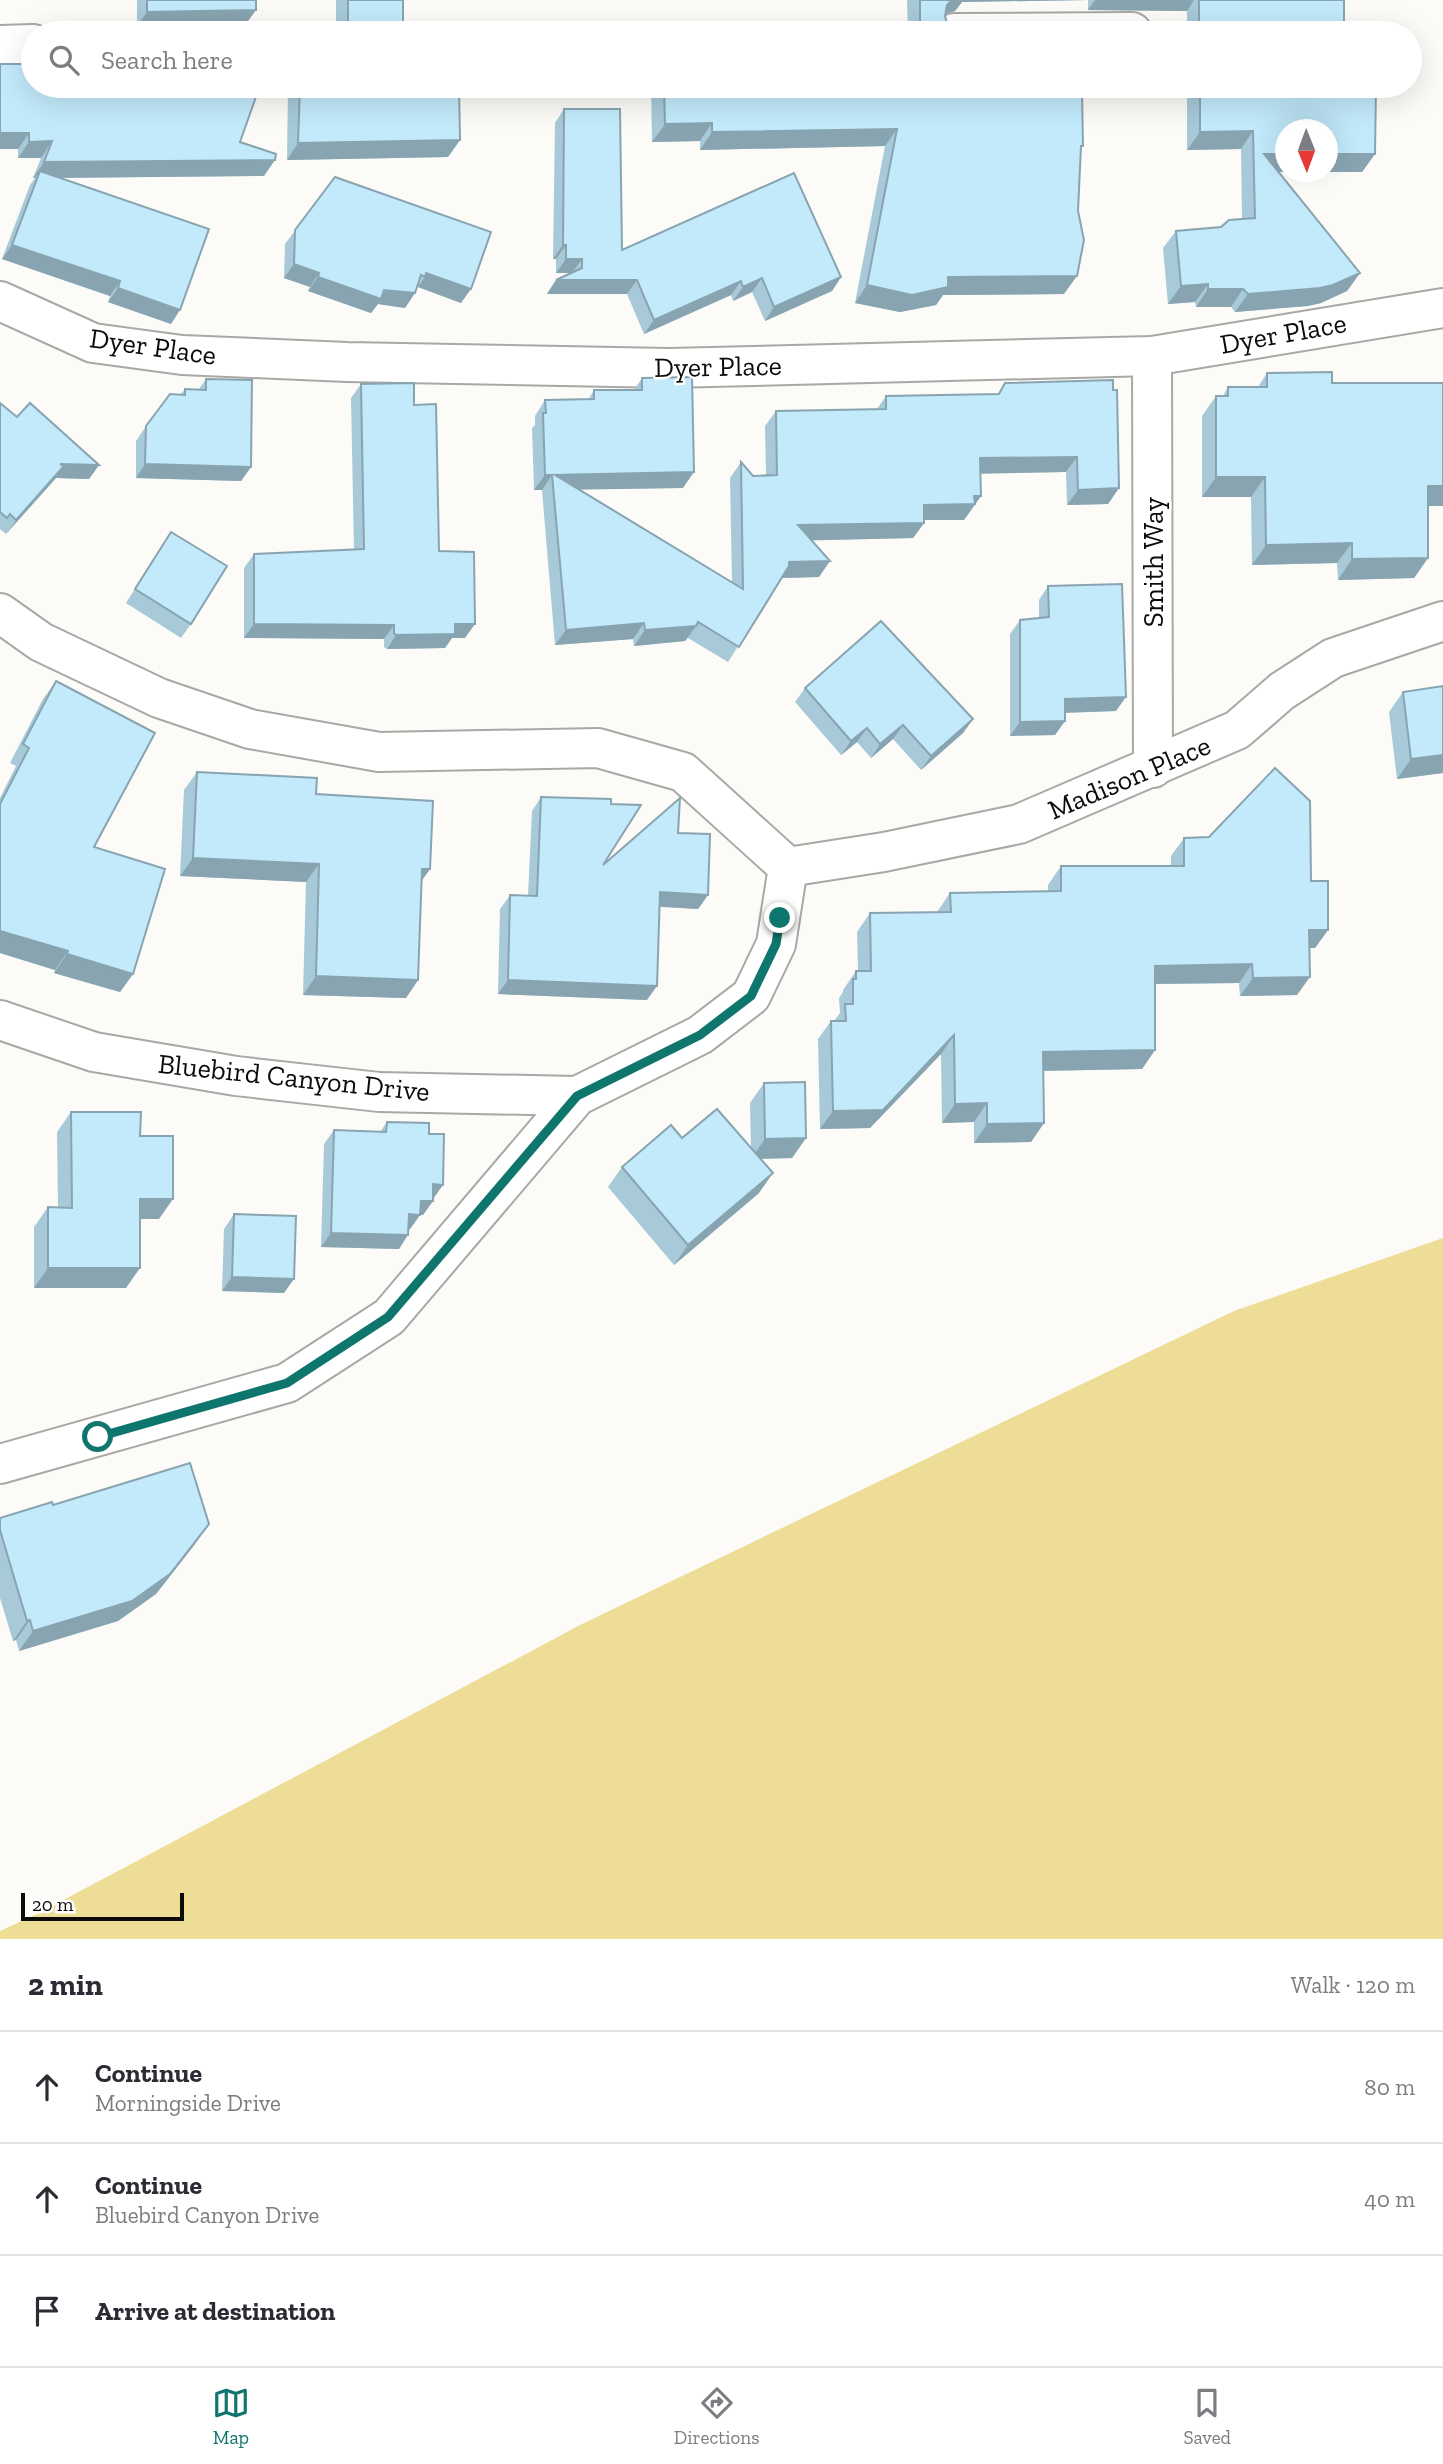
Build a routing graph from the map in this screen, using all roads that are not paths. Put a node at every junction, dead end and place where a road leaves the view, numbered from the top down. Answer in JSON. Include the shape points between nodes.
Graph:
{"nodes":[{"id":1,"x":21,"y":44,"type":"edge"},
{"id":2,"x":0,"y":45,"type":"edge"},
{"id":3,"x":0,"y":301,"type":"edge"},
{"id":4,"x":1443,"y":308,"type":"edge"},
{"id":5,"x":1152,"y":356,"type":"junction"},
{"id":6,"x":0,"y":613,"type":"edge"},
{"id":7,"x":1443,"y":621,"type":"edge"},
{"id":8,"x":1153,"y":768,"type":"junction"},
{"id":9,"x":788,"y":867,"type":"junction"},
{"id":10,"x":0,"y":1020,"type":"edge"},
{"id":11,"x":577,"y":1096,"type":"junction"},
{"id":12,"x":0,"y":1464,"type":"edge"}],
"edges":[{"from":1,"to":2,"type":"street"},
{"from":3,"to":5,"type":"street","name":"Dyer Place","via":[[93,343],[182,355],[669,368]]},
{"from":4,"to":5,"type":"street","name":"Dyer Place"},
{"from":5,"to":8,"type":"street","name":"Smith Way"},
{"from":6,"to":9,"type":"street","via":[[41,642],[159,698],[250,729],[379,752],[598,748],[683,772]]},
{"from":7,"to":8,"type":"street","name":"Madison Place","via":[[1333,658],[1282,691],[1237,730]]},
{"from":8,"to":9,"type":"street","name":"Madison Place","via":[[1019,824]]},
{"from":9,"to":11,"type":"street","name":"Bluebird Canyon Drive","via":[[776,944],[751,996],[700,1035]]},
{"from":10,"to":11,"type":"street","name":"Bluebird Canyon Drive","via":[[94,1052],[236,1076],[379,1092]]},
{"from":11,"to":12,"type":"street","via":[[388,1317],[287,1383]]}]}
